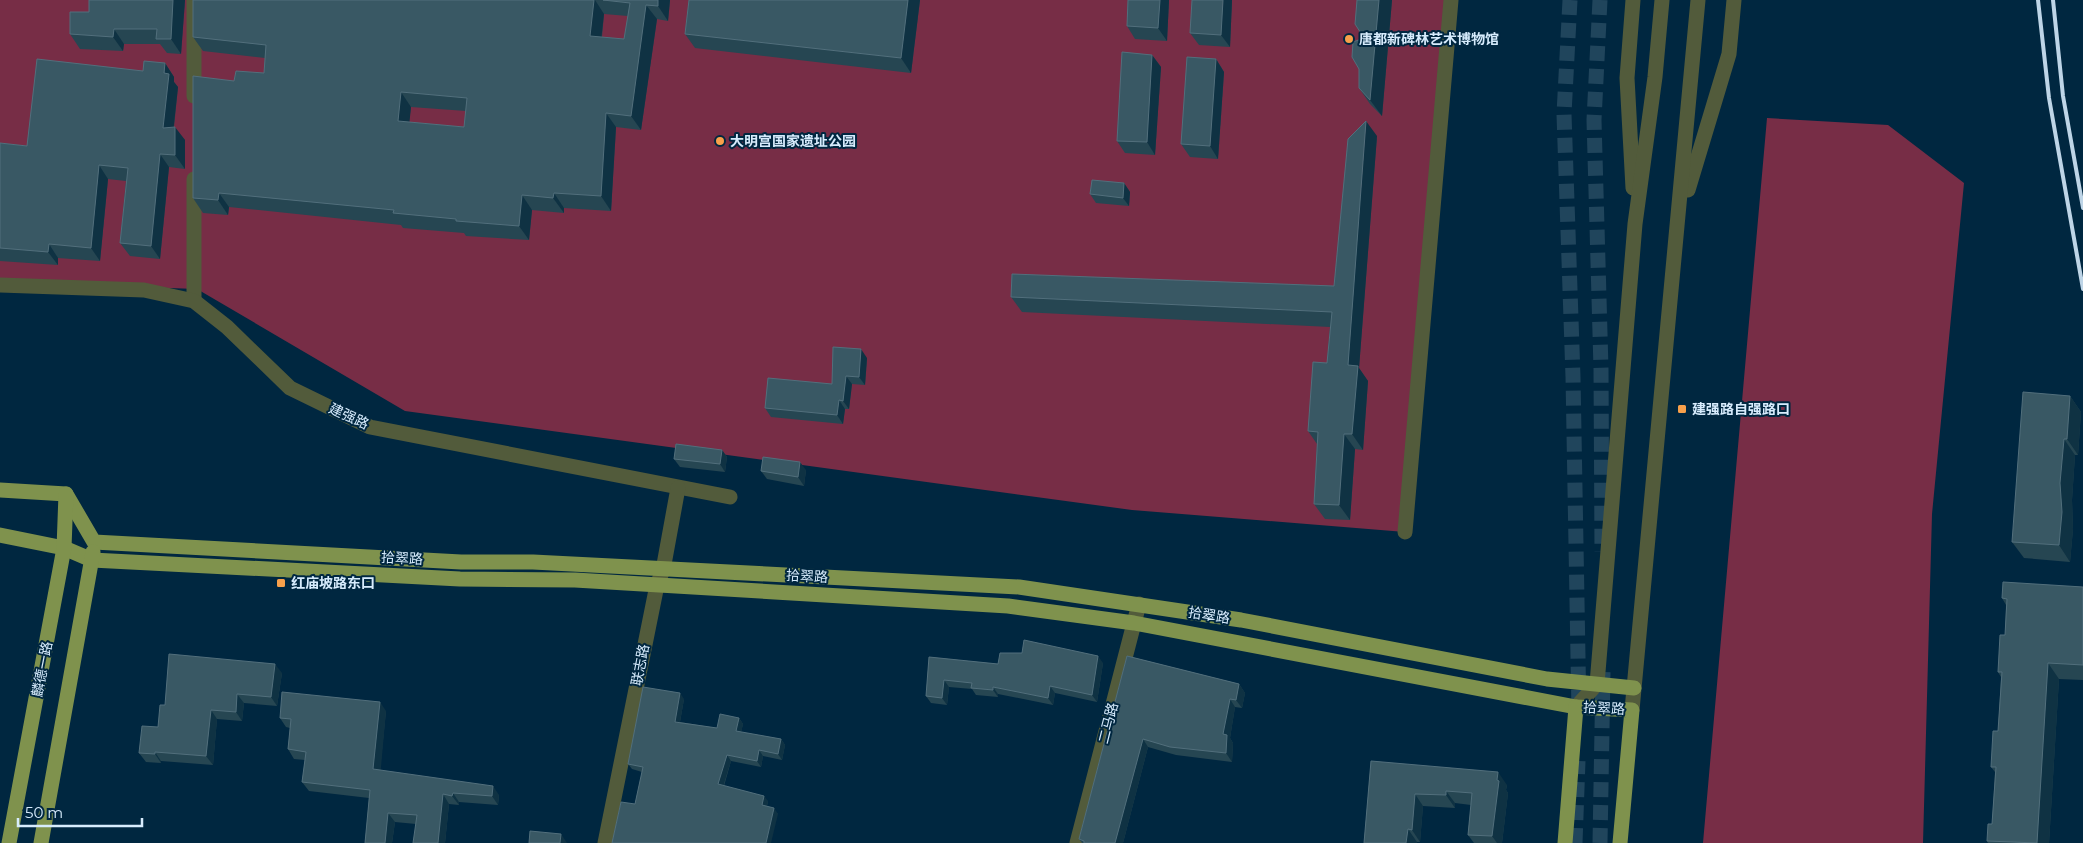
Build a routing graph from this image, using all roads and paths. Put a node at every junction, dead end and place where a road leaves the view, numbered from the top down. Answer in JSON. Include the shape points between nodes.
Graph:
{"nodes":[{"id":1,"x":194,"y":0,"type":"edge"},
{"id":2,"x":1451,"y":0,"type":"edge"},
{"id":3,"x":1633,"y":0,"type":"edge"},
{"id":4,"x":1662,"y":0,"type":"edge"},
{"id":5,"x":1698,"y":0,"type":"edge"},
{"id":6,"x":1734,"y":0,"type":"edge"},
{"id":7,"x":194,"y":107,"type":"edge"},
{"id":8,"x":194,"y":165,"type":"edge"},
{"id":9,"x":1679,"y":220,"type":"junction"},
{"id":10,"x":1635,"y":224,"type":"junction"},
{"id":11,"x":0,"y":285,"type":"edge"},
{"id":12,"x":194,"y":301,"type":"junction"},
{"id":13,"x":678,"y":488,"type":"junction"},
{"id":14,"x":0,"y":490,"type":"edge"},
{"id":15,"x":66,"y":494,"type":"junction"},
{"id":16,"x":730,"y":497,"type":"dead end"},
{"id":17,"x":1405,"y":532,"type":"dead end"},
{"id":18,"x":0,"y":535,"type":"edge"},
{"id":19,"x":94,"y":542,"type":"junction"},
{"id":20,"x":64,"y":548,"type":"junction"},
{"id":21,"x":92,"y":560,"type":"junction"},
{"id":22,"x":663,"y":570,"type":"junction"},
{"id":23,"x":656,"y":585,"type":"junction"},
{"id":24,"x":1139,"y":604,"type":"junction"},
{"id":25,"x":1134,"y":623,"type":"junction"},
{"id":26,"x":1597,"y":684,"type":"junction"},
{"id":27,"x":1634,"y":688,"type":"junction"},
{"id":28,"x":1576,"y":707,"type":"junction"},
{"id":29,"x":1632,"y":710,"type":"junction"},
{"id":30,"x":9,"y":843,"type":"edge"},
{"id":31,"x":41,"y":843,"type":"edge"},
{"id":32,"x":605,"y":843,"type":"edge"},
{"id":33,"x":1077,"y":843,"type":"edge"},
{"id":34,"x":1565,"y":843,"type":"edge"},
{"id":35,"x":1620,"y":843,"type":"edge"}],
"edges":[{"from":1,"to":7,"type":"street"},
{"from":2,"to":17,"type":"street"},
{"from":3,"to":10,"type":"street","via":[[1627,78]]},
{"from":4,"to":10,"type":"street"},
{"from":5,"to":9,"type":"street"},
{"from":6,"to":9,"type":"street","via":[[1730,54]]},
{"from":8,"to":12,"type":"street"},
{"from":9,"to":27,"type":"street"},
{"from":10,"to":26,"type":"street"},
{"from":11,"to":12,"type":"street","name":"建强路","via":[[144,290]]},
{"from":12,"to":13,"type":"street","name":"建强路","via":[[290,388],[370,427]]},
{"from":13,"to":16,"type":"street","name":"建强路"},
{"from":13,"to":22,"type":"street","name":"联志路"},
{"from":14,"to":15,"type":"main road"},
{"from":15,"to":19,"type":"main road"},
{"from":15,"to":20,"type":"main road","name":"麟德一路"},
{"from":18,"to":20,"type":"main road","name":"拾翠路"},
{"from":19,"to":21,"type":"main road"},
{"from":19,"to":22,"type":"main road","name":"拾翠路"},
{"from":20,"to":21,"type":"main road","name":"拾翠路"},
{"from":20,"to":30,"type":"main road","name":"麟德一路"},
{"from":21,"to":23,"type":"main road","name":"拾翠路","via":[[460,579],[575,580]]},
{"from":21,"to":31,"type":"main road"},
{"from":22,"to":23,"type":"street","name":"联志路"},
{"from":22,"to":24,"type":"main road","name":"拾翠路","via":[[1003,586]]},
{"from":23,"to":25,"type":"main road","name":"拾翠路","via":[[1008,606]]},
{"from":23,"to":32,"type":"street","name":"联志路"},
{"from":24,"to":25,"type":"street","name":"二马路"},
{"from":24,"to":26,"type":"main road","name":"拾翠路","via":[[1348,639],[1547,679]]},
{"from":25,"to":28,"type":"main road","name":"拾翠路"},
{"from":25,"to":33,"type":"street","name":"二马路"},
{"from":26,"to":27,"type":"main road","name":"拾翠路"},
{"from":26,"to":28,"type":"street"},
{"from":27,"to":29,"type":"street"},
{"from":28,"to":29,"type":"main road","name":"拾翠路"},
{"from":28,"to":34,"type":"main road"},
{"from":29,"to":35,"type":"main road"}]}
